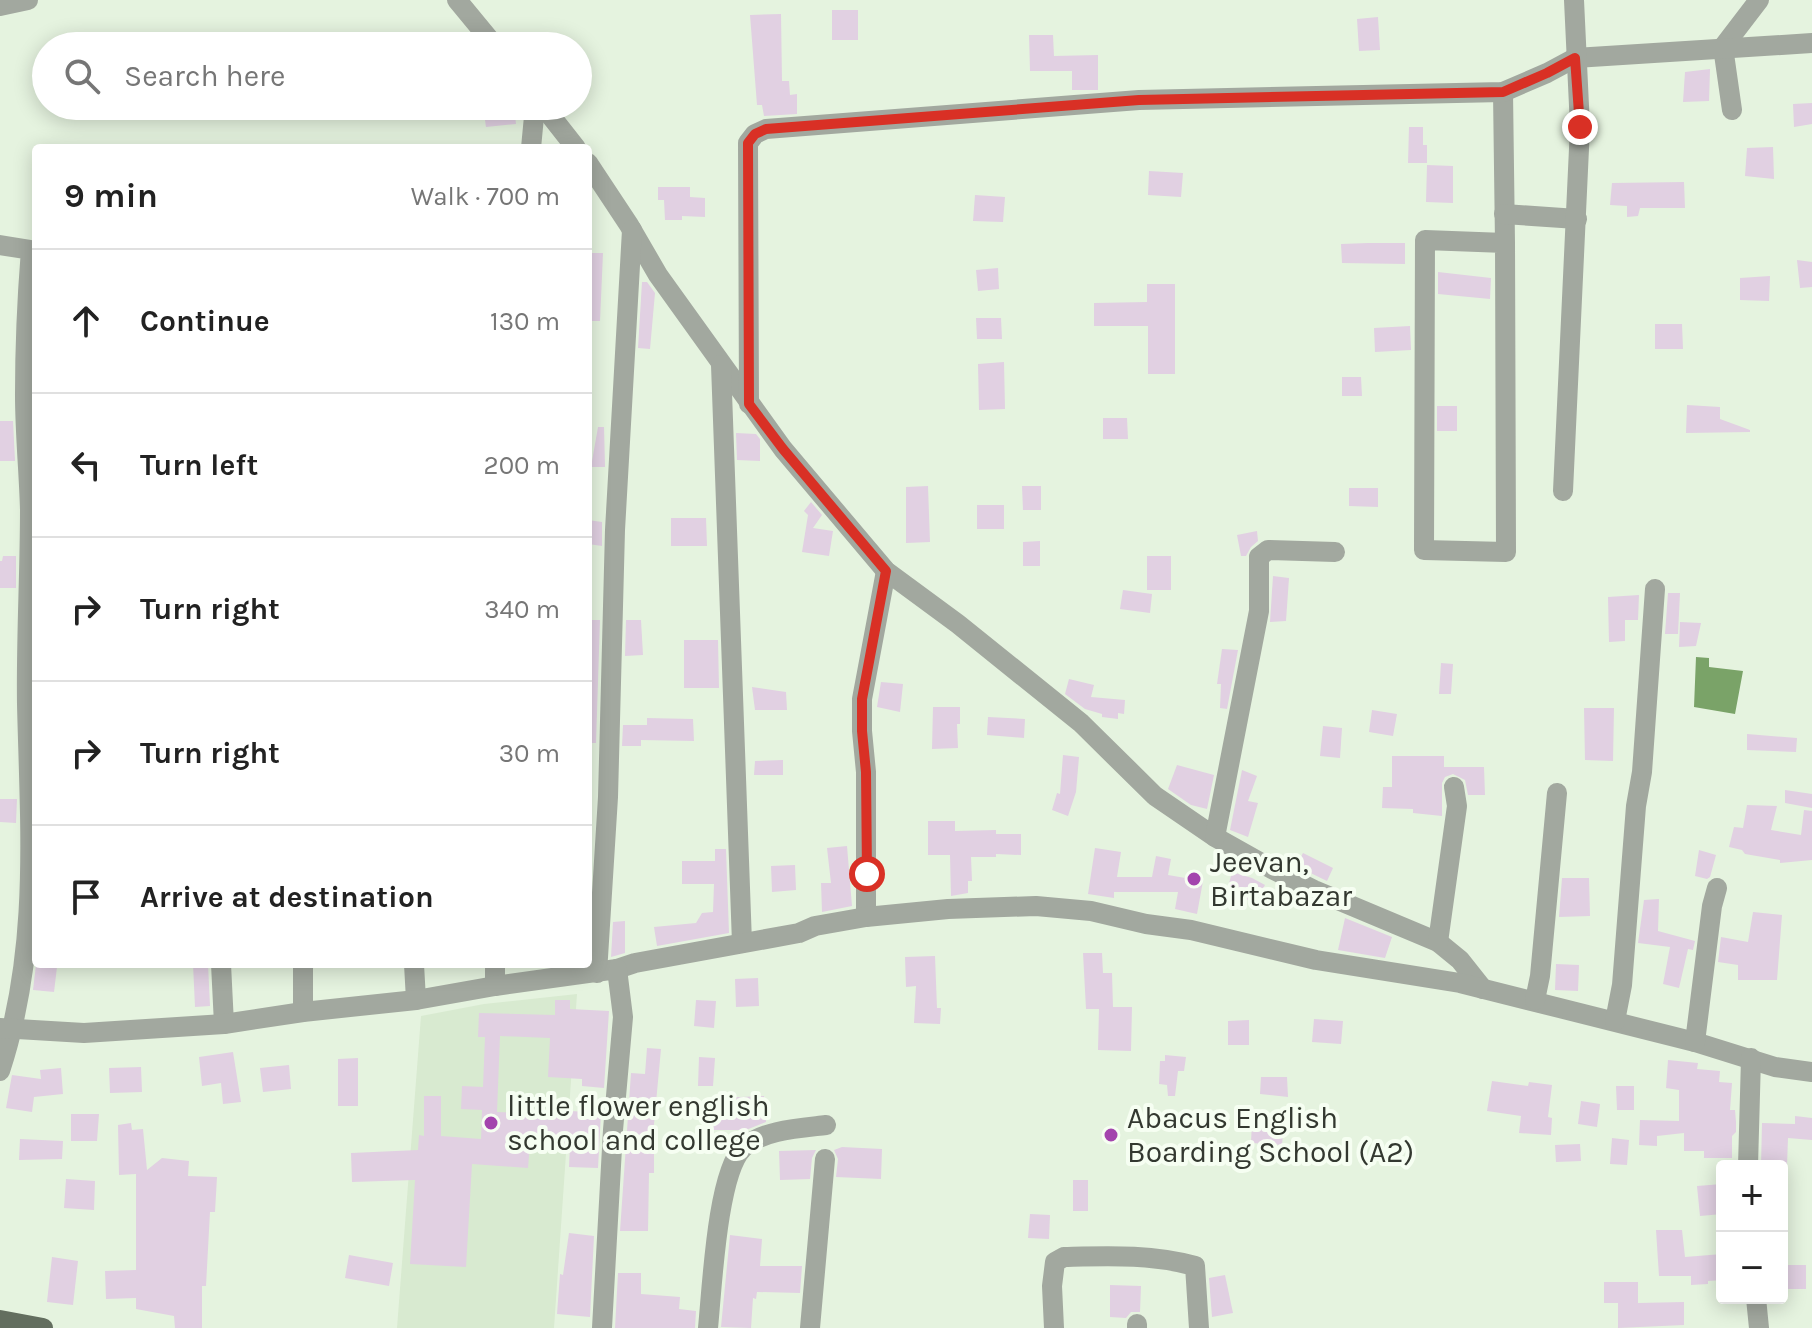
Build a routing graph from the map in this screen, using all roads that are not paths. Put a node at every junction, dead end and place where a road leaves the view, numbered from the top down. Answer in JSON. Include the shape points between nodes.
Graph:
{"nodes":[{"id":1,"x":28,"y":0,"type":"edge"},
{"id":2,"x":457,"y":0,"type":"edge"},
{"id":3,"x":1574,"y":0,"type":"edge"},
{"id":4,"x":1759,"y":0,"type":"edge"},
{"id":5,"x":0,"y":6,"type":"edge"},
{"id":6,"x":483,"y":32,"type":"edge"},
{"id":7,"x":1812,"y":43,"type":"edge"},
{"id":8,"x":1723,"y":47,"type":"junction"},
{"id":9,"x":1575,"y":58,"type":"junction"},
{"id":10,"x":1503,"y":92,"type":"junction"},
{"id":11,"x":1732,"y":110,"type":"dead end"},
{"id":12,"x":534,"y":120,"type":"edge"},
{"id":13,"x":554,"y":120,"type":"edge"},
{"id":14,"x":531,"y":144,"type":"edge"},
{"id":15,"x":573,"y":144,"type":"edge"},
{"id":16,"x":592,"y":171,"type":"edge"},
{"id":17,"x":1504,"y":214,"type":"junction"},
{"id":18,"x":1577,"y":219,"type":"junction"},
{"id":19,"x":632,"y":230,"type":"junction"},
{"id":20,"x":1505,"y":243,"type":"junction"},
{"id":21,"x":0,"y":245,"type":"edge"},
{"id":22,"x":32,"y":250,"type":"edge"},
{"id":23,"x":32,"y":264,"type":"edge"},
{"id":24,"x":721,"y":365,"type":"junction"},
{"id":25,"x":749,"y":404,"type":"junction"},
{"id":26,"x":1563,"y":491,"type":"dead end"},
{"id":27,"x":1335,"y":552,"type":"dead end"},
{"id":28,"x":886,"y":571,"type":"junction"},
{"id":29,"x":1655,"y":589,"type":"dead end"},
{"id":30,"x":1454,"y":787,"type":"dead end"},
{"id":31,"x":1557,"y":793,"type":"dead end"},
{"id":32,"x":1215,"y":837,"type":"junction"},
{"id":33,"x":32,"y":869,"type":"edge"},
{"id":34,"x":32,"y":869,"type":"edge"},
{"id":35,"x":1717,"y":888,"type":"dead end"},
{"id":36,"x":866,"y":917,"type":"junction"},
{"id":37,"x":1438,"y":942,"type":"junction"},
{"id":38,"x":742,"y":943,"type":"junction"},
{"id":39,"x":221,"y":968,"type":"edge"},
{"id":40,"x":303,"y":968,"type":"edge"},
{"id":41,"x":414,"y":968,"type":"edge"},
{"id":42,"x":495,"y":968,"type":"edge"},
{"id":43,"x":607,"y":971,"type":"junction"},
{"id":44,"x":543,"y":973,"type":"edge"},
{"id":45,"x":495,"y":986,"type":"junction"},
{"id":46,"x":1483,"y":989,"type":"junction"},
{"id":47,"x":416,"y":1000,"type":"junction"},
{"id":48,"x":1535,"y":1000,"type":"junction"},
{"id":49,"x":303,"y":1012,"type":"junction"},
{"id":50,"x":1615,"y":1021,"type":"junction"},
{"id":51,"x":224,"y":1024,"type":"junction"},
{"id":52,"x":7,"y":1029,"type":"edge"},
{"id":53,"x":1695,"y":1042,"type":"junction"},
{"id":54,"x":1751,"y":1058,"type":"junction"},
{"id":55,"x":0,"y":1071,"type":"edge"},
{"id":56,"x":1812,"y":1072,"type":"edge"},
{"id":57,"x":826,"y":1125,"type":"dead end"},
{"id":58,"x":825,"y":1159,"type":"dead end"},
{"id":59,"x":1748,"y":1160,"type":"edge"},
{"id":60,"x":1757,"y":1304,"type":"edge"},
{"id":61,"x":0,"y":1320,"type":"edge"},
{"id":62,"x":43,"y":1328,"type":"edge"},
{"id":63,"x":602,"y":1328,"type":"edge"},
{"id":64,"x":708,"y":1328,"type":"edge"},
{"id":65,"x":810,"y":1328,"type":"edge"},
{"id":66,"x":1054,"y":1328,"type":"edge"},
{"id":67,"x":1199,"y":1328,"type":"edge"},
{"id":68,"x":1759,"y":1328,"type":"edge"}],
"edges":[{"from":1,"to":5,"type":"street"},
{"from":2,"to":6,"type":"street"},
{"from":3,"to":9,"type":"street"},
{"from":4,"to":8,"type":"street"},
{"from":7,"to":8,"type":"street"},
{"from":8,"to":9,"type":"street"},
{"from":8,"to":11,"type":"street"},
{"from":9,"to":10,"type":"street"},
{"from":9,"to":18,"type":"street","via":[[1580,127]]},
{"from":10,"to":17,"type":"street"},
{"from":10,"to":25,"type":"street","via":[[1139,100],[766,129],[748,143]]},
{"from":12,"to":14,"type":"street"},
{"from":13,"to":15,"type":"street"},
{"from":16,"to":19,"type":"street"},
{"from":17,"to":18,"type":"street"},
{"from":17,"to":20,"type":"street"},
{"from":18,"to":26,"type":"street"},
{"from":19,"to":24,"type":"street"},
{"from":19,"to":43,"type":"street","via":[[616,516]]},
{"from":20,"to":20,"type":"street","via":[[1425,240],[1424,550],[1506,552]]},
{"from":21,"to":22,"type":"street"},
{"from":23,"to":34,"type":"street","via":[[25,399]]},
{"from":24,"to":25,"type":"street"},
{"from":24,"to":38,"type":"street"},
{"from":25,"to":28,"type":"street"},
{"from":27,"to":32,"type":"street","via":[[1268,550],[1259,557],[1259,611]]},
{"from":28,"to":32,"type":"street","via":[[1081,723],[1155,796]]},
{"from":28,"to":36,"type":"street","via":[[862,699]]},
{"from":29,"to":50,"type":"street"},
{"from":30,"to":37,"type":"street","via":[[1457,806]]},
{"from":31,"to":48,"type":"street"},
{"from":32,"to":37,"type":"street","via":[[1314,890]]},
{"from":33,"to":52,"type":"street","via":[[28,941]]},
{"from":35,"to":53,"type":"street"},
{"from":36,"to":38,"type":"street"},
{"from":36,"to":46,"type":"street","via":[[1036,906],[1091,911],[1316,960]]},
{"from":37,"to":46,"type":"street"},
{"from":38,"to":43,"type":"street"},
{"from":39,"to":51,"type":"street"},
{"from":40,"to":49,"type":"street"},
{"from":41,"to":47,"type":"street"},
{"from":42,"to":45,"type":"street"},
{"from":43,"to":44,"type":"street"},
{"from":43,"to":63,"type":"street","via":[[623,1017]]},
{"from":44,"to":45,"type":"street"},
{"from":45,"to":47,"type":"street"},
{"from":46,"to":48,"type":"street"},
{"from":47,"to":49,"type":"street"},
{"from":48,"to":50,"type":"street"},
{"from":49,"to":51,"type":"street"},
{"from":50,"to":53,"type":"street"},
{"from":51,"to":52,"type":"street","via":[[84,1033]]},
{"from":52,"to":55,"type":"street"},
{"from":53,"to":54,"type":"street"},
{"from":54,"to":56,"type":"street"},
{"from":54,"to":59,"type":"street"},
{"from":57,"to":64,"type":"street","via":[[779,1130],[743,1148],[722,1195]]},
{"from":58,"to":65,"type":"street"},
{"from":60,"to":68,"type":"street"},
{"from":61,"to":62,"type":"main road"},
{"from":66,"to":67,"type":"street","via":[[1055,1262],[1064,1257],[1132,1255],[1195,1266]]}]}
